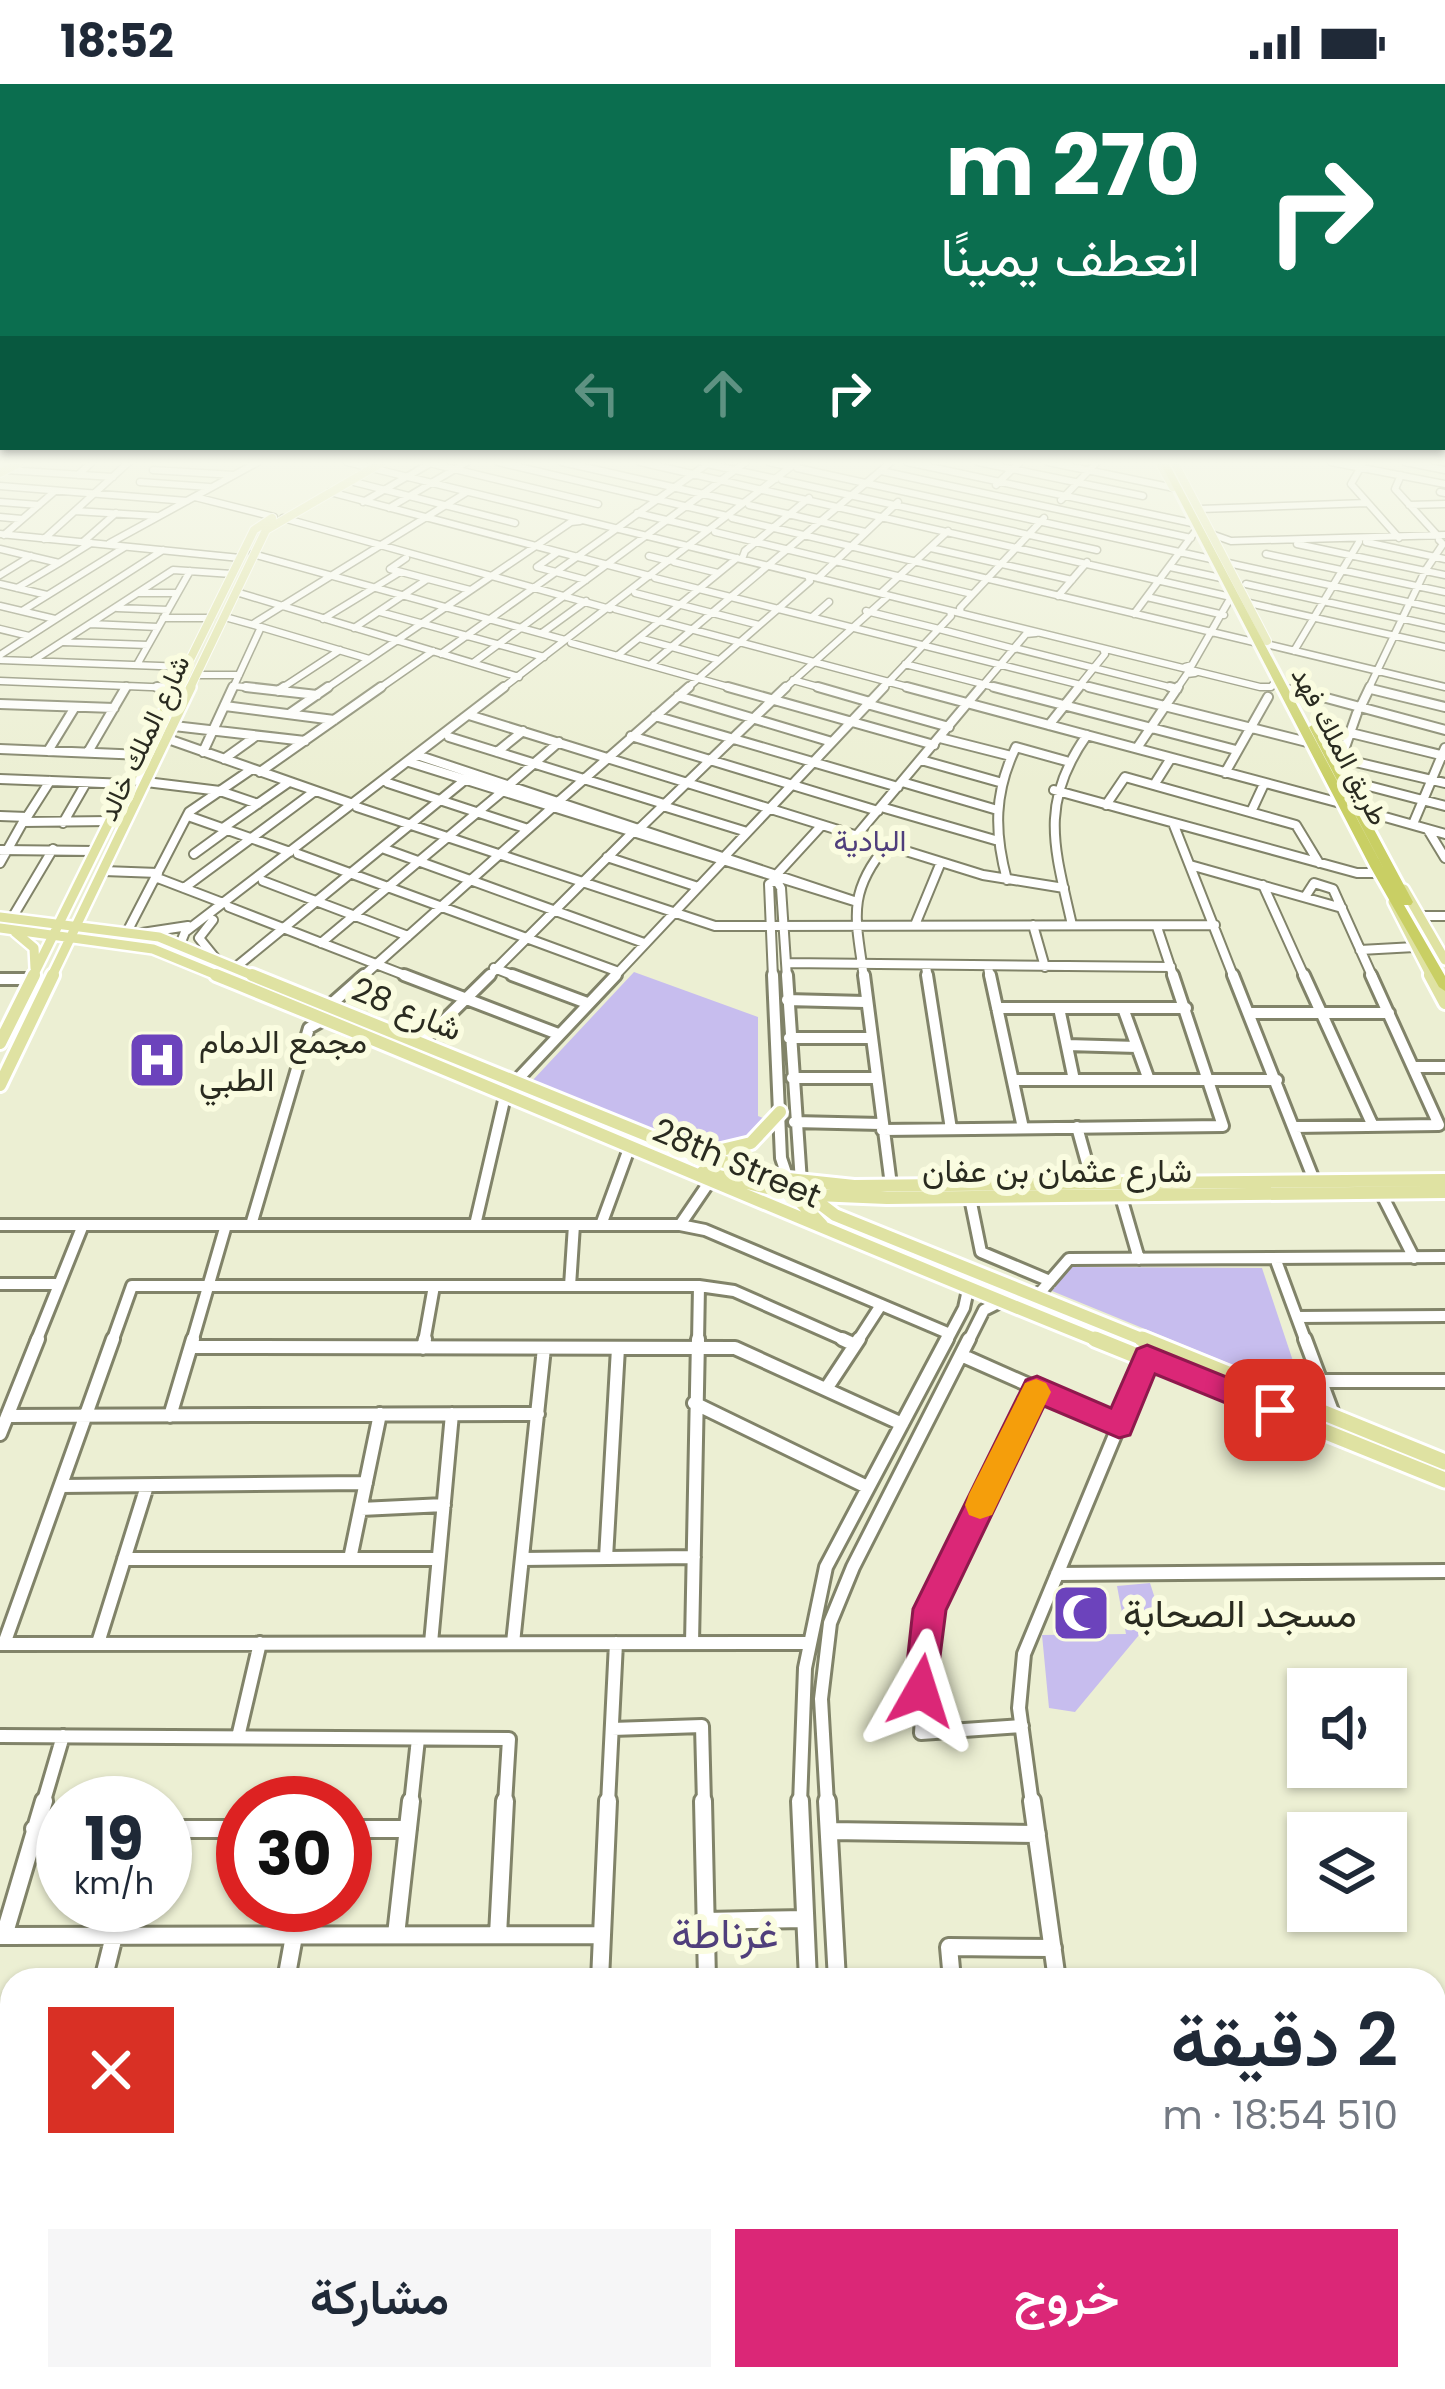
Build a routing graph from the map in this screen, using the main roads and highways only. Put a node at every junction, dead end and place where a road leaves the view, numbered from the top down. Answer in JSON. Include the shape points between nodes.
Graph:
{"nodes":[{"id":1,"x":234,"y":570,"type":"edge"},
{"id":2,"x":246,"y":570,"type":"edge"},
{"id":3,"x":1216,"y":570,"type":"edge"},
{"id":4,"x":1220,"y":570,"type":"edge"},
{"id":5,"x":1224,"y":570,"type":"edge"},
{"id":6,"x":1232,"y":570,"type":"edge"},
{"id":7,"x":1246,"y":620,"type":"junction"},
{"id":8,"x":1265,"y":643,"type":"junction"},
{"id":9,"x":1391,"y":880,"type":"junction"},
{"id":10,"x":72,"y":898,"type":"junction"},
{"id":11,"x":6,"y":922,"type":"edge"},
{"id":12,"x":77,"y":924,"type":"junction"},
{"id":13,"x":56,"y":928,"type":"junction"},
{"id":14,"x":99,"y":933,"type":"junction"},
{"id":15,"x":64,"y":954,"type":"junction"},
{"id":16,"x":1445,"y":960,"type":"edge"},
{"id":17,"x":1445,"y":973,"type":"edge"},
{"id":18,"x":33,"y":975,"type":"junction"},
{"id":19,"x":1445,"y":987,"type":"edge"},
{"id":20,"x":1445,"y":1003,"type":"edge"},
{"id":21,"x":327,"y":1012,"type":"junction"},
{"id":22,"x":0,"y":1042,"type":"edge"},
{"id":23,"x":0,"y":1085,"type":"edge"},
{"id":24,"x":510,"y":1087,"type":"junction"},
{"id":25,"x":779,"y":1112,"type":"road end"},
{"id":26,"x":691,"y":1153,"type":"junction"},
{"id":27,"x":673,"y":1164,"type":"junction"},
{"id":28,"x":1445,"y":1180,"type":"edge"},
{"id":29,"x":797,"y":1187,"type":"junction"},
{"id":30,"x":889,"y":1191,"type":"junction"},
{"id":31,"x":1445,"y":1192,"type":"edge"},
{"id":32,"x":832,"y":1233,"type":"junction"},
{"id":33,"x":886,"y":1235,"type":"junction"},
{"id":34,"x":1445,"y":1462,"type":"edge"},
{"id":35,"x":1445,"y":1480,"type":"edge"}],
"edges":[{"from":1,"to":10,"type":"main road","name":"شارع الملك خالد"},
{"from":2,"to":12,"type":"main road","name":"شارع الملك خالد"},
{"from":3,"to":7,"type":"main road"},
{"from":4,"to":7,"type":"highway","name":"طريق الملك فهد"},
{"from":5,"to":8,"type":"highway","name":"طريق الملك فهد"},
{"from":6,"to":8,"type":"main road"},
{"from":7,"to":8,"type":"highway","name":"طريق الملك فهد"},
{"from":8,"to":9,"type":"highway","name":"طريق الملك فهد","via":[[1336,756]]},
{"from":8,"to":9,"type":"highway","name":"طريق الملك فهد","via":[[1277,680],[1377,868]]},
{"from":9,"to":16,"type":"main road"},
{"from":9,"to":17,"type":"highway","name":"طريق الملك فهد"},
{"from":9,"to":19,"type":"highway","name":"طريق الملك فهد"},
{"from":9,"to":20,"type":"main road"},
{"from":10,"to":11,"type":"main road","via":[[51,914]]},
{"from":10,"to":13,"type":"main road","name":"شارع الملك خالد"},
{"from":11,"to":13,"type":"main road","name":"28th Street"},
{"from":11,"to":18,"type":"main road","via":[[34,948]]},
{"from":12,"to":13,"type":"main road","name":"28th Street"},
{"from":12,"to":14,"type":"main road","name":"28th Street"},
{"from":12,"to":14,"type":"main road","via":[[82,919]]},
{"from":12,"to":15,"type":"main road","name":"شارع الملك خالد"},
{"from":13,"to":18,"type":"main road","name":"شارع الملك خالد"},
{"from":14,"to":15,"type":"main road"},
{"from":14,"to":21,"type":"main road","name":"28th Street"},
{"from":14,"to":21,"type":"main road","name":"شارع 28","via":[[128,930],[216,958]]},
{"from":15,"to":23,"type":"main road","name":"شارع الملك خالد"},
{"from":18,"to":22,"type":"main road","name":"شارع الملك خالد"},
{"from":21,"to":24,"type":"main road","name":"28th Street"},
{"from":21,"to":24,"type":"main road","name":"شارع 28"},
{"from":24,"to":26,"type":"main road","name":"شارع 28"},
{"from":24,"to":27,"type":"main road","name":"28th Street"},
{"from":25,"to":26,"type":"main road","via":[[761,1139],[741,1149]]},
{"from":26,"to":29,"type":"main road","name":"شارع 28"},
{"from":27,"to":29,"type":"main road","name":"شارع عثمان بن عفان"},
{"from":27,"to":32,"type":"main road","name":"28th Street"},
{"from":28,"to":30,"type":"main road","name":"شارع عثمان بن عفان","via":[[1117,1180]]},
{"from":29,"to":30,"type":"main road","name":"شارع عثمان بن عفان"},
{"from":29,"to":32,"type":"main road"},
{"from":29,"to":33,"type":"main road","name":"28th Street","via":[[835,1215]]},
{"from":30,"to":31,"type":"main road","name":"شارع عثمان بن عفان","via":[[970,1198]]},
{"from":30,"to":33,"type":"main road","via":[[866,1210],[867,1221]]},
{"from":32,"to":35,"type":"main road","name":"28th Street"},
{"from":33,"to":34,"type":"main road","name":"28th Street"}]}
